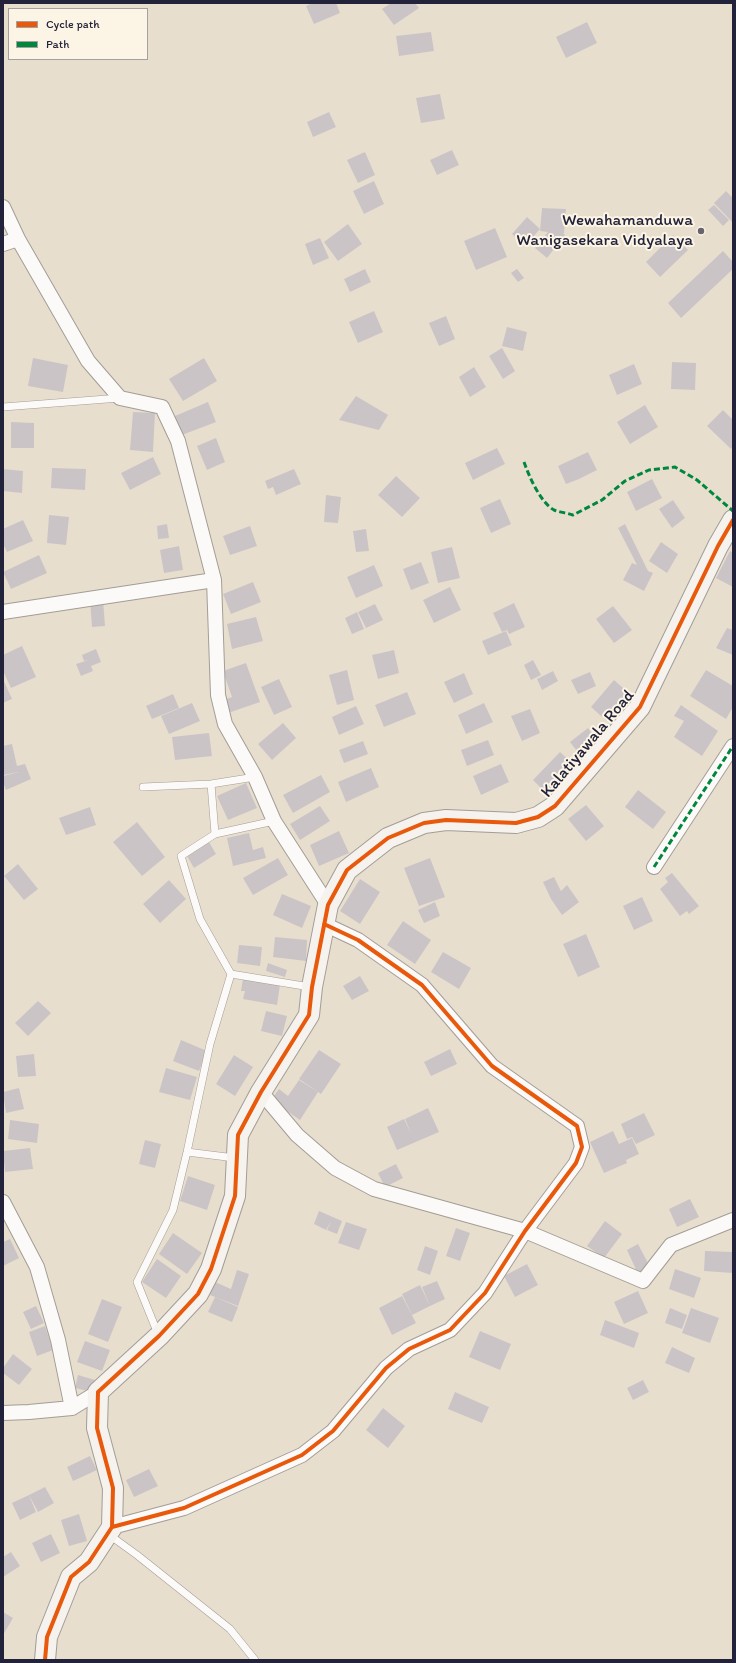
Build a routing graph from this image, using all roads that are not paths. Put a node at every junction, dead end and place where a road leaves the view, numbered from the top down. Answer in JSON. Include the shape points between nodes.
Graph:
{"nodes":[{"id":1,"x":3,"y":207,"type":"edge"},
{"id":2,"x":18,"y":239,"type":"junction"},
{"id":3,"x":3,"y":244,"type":"edge"},
{"id":4,"x":120,"y":398,"type":"junction"},
{"id":5,"x":3,"y":407,"type":"edge"},
{"id":6,"x":733,"y":520,"type":"edge"},
{"id":7,"x":214,"y":580,"type":"junction"},
{"id":8,"x":3,"y":612,"type":"edge"},
{"id":9,"x":733,"y":746,"type":"edge"},
{"id":10,"x":255,"y":776,"type":"junction"},
{"id":11,"x":211,"y":784,"type":"junction"},
{"id":12,"x":144,"y":787,"type":"dead end"},
{"id":13,"x":274,"y":821,"type":"junction"},
{"id":14,"x":215,"y":834,"type":"junction"},
{"id":15,"x":654,"y":867,"type":"dead end"},
{"id":16,"x":326,"y":915,"type":"junction"},
{"id":17,"x":231,"y":974,"type":"junction"},
{"id":18,"x":312,"y":987,"type":"junction"},
{"id":19,"x":261,"y":1092,"type":"junction"},
{"id":20,"x":187,"y":1152,"type":"junction"},
{"id":21,"x":238,"y":1158,"type":"junction"},
{"id":22,"x":3,"y":1202,"type":"edge"},
{"id":23,"x":733,"y":1220,"type":"edge"},
{"id":24,"x":525,"y":1231,"type":"junction"},
{"id":25,"x":159,"y":1336,"type":"junction"},
{"id":26,"x":98,"y":1392,"type":"junction"},
{"id":27,"x":72,"y":1408,"type":"junction"},
{"id":28,"x":3,"y":1413,"type":"edge"},
{"id":29,"x":110,"y":1530,"type":"junction"},
{"id":30,"x":45,"y":1660,"type":"edge"},
{"id":31,"x":255,"y":1660,"type":"edge"}],
"edges":[{"from":1,"to":2,"type":"street"},
{"from":2,"to":3,"type":"street"},
{"from":2,"to":4,"type":"street","via":[[88,361]]},
{"from":4,"to":5,"type":"lane"},
{"from":4,"to":7,"type":"street","via":[[162,407],[178,441]]},
{"from":6,"to":16,"type":"street","name":"Kalatiyawala Road","via":[[640,707],[555,806],[538,817],[516,822],[446,820],[424,823],[388,838],[347,870]]},
{"from":7,"to":8,"type":"street"},
{"from":7,"to":10,"type":"street","via":[[218,695],[225,724]]},
{"from":9,"to":15,"type":"street"},
{"from":10,"to":11,"type":"lane"},
{"from":10,"to":13,"type":"street"},
{"from":11,"to":12,"type":"lane"},
{"from":11,"to":14,"type":"lane"},
{"from":13,"to":14,"type":"lane"},
{"from":13,"to":16,"type":"street"},
{"from":14,"to":17,"type":"lane","via":[[181,856],[200,919]]},
{"from":16,"to":18,"type":"street","name":"Kalatiyawala Road"},
{"from":16,"to":24,"type":"street","via":[[422,985],[492,1066],[577,1126],[582,1147],[576,1163]]},
{"from":17,"to":18,"type":"lane"},
{"from":17,"to":20,"type":"lane","via":[[210,1044]]},
{"from":18,"to":19,"type":"street","name":"Kalatiyawala Road","via":[[309,1014]]},
{"from":19,"to":21,"type":"street","name":"Kalatiyawala Road","via":[[238,1135]]},
{"from":19,"to":24,"type":"street","via":[[297,1135],[335,1168],[374,1189]]},
{"from":20,"to":21,"type":"lane"},
{"from":20,"to":25,"type":"lane","via":[[173,1210],[137,1282]]},
{"from":21,"to":25,"type":"street","name":"Kalatiyawala Road","via":[[234,1196],[211,1269],[198,1294]]},
{"from":22,"to":27,"type":"street","via":[[37,1267],[58,1340]]},
{"from":23,"to":24,"type":"street","via":[[671,1245],[643,1281]]},
{"from":24,"to":29,"type":"street","via":[[485,1293],[450,1330],[409,1349],[386,1368],[334,1431],[302,1455],[184,1508]]},
{"from":25,"to":26,"type":"street","name":"Kalatiyawala Road"},
{"from":26,"to":27,"type":"street"},
{"from":26,"to":29,"type":"street","via":[[97,1428],[113,1488]]},
{"from":27,"to":28,"type":"street"},
{"from":29,"to":30,"type":"street","via":[[89,1562],[71,1577],[48,1636]]},
{"from":29,"to":31,"type":"lane","via":[[137,1555],[230,1629]]}]}
